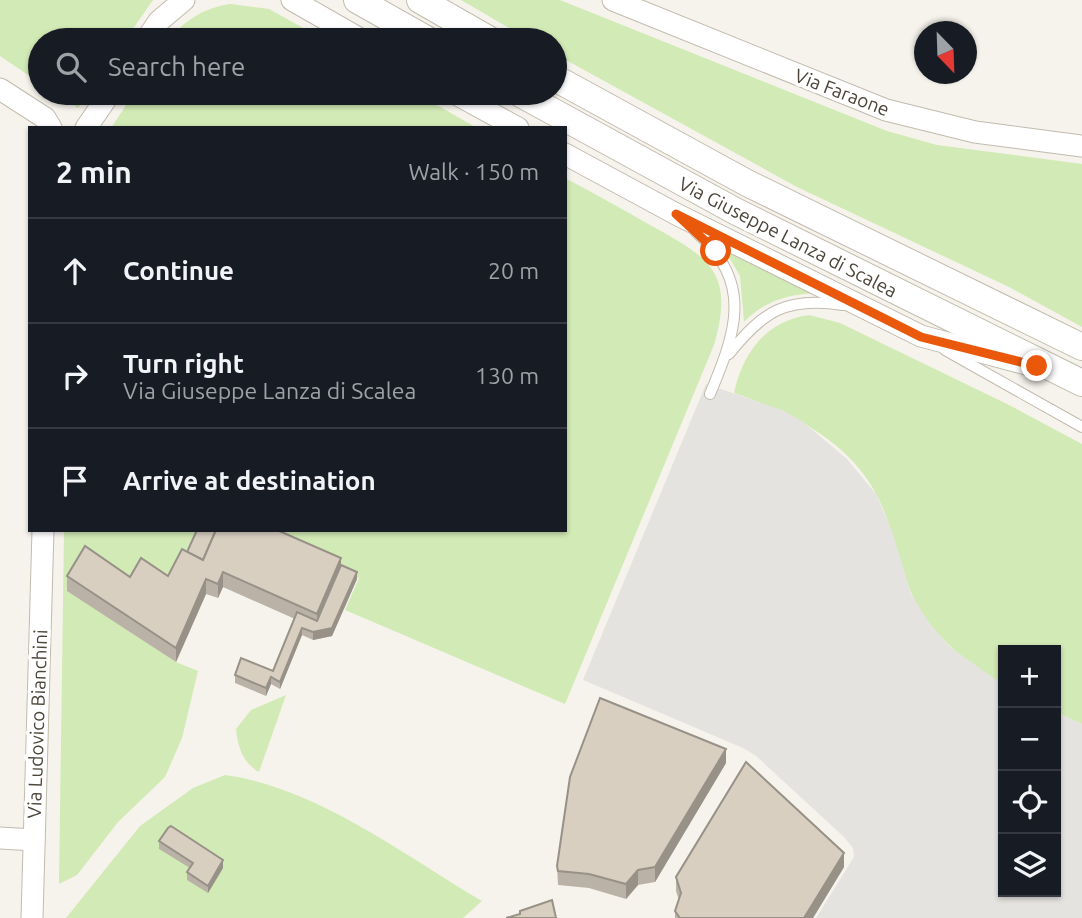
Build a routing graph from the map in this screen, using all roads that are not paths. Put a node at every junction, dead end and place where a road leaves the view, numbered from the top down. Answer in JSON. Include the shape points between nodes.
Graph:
{"nodes":[{"id":1,"x":184,"y":0,"type":"edge"},
{"id":2,"x":292,"y":0,"type":"edge"},
{"id":3,"x":357,"y":0,"type":"edge"},
{"id":4,"x":420,"y":0,"type":"edge"},
{"id":5,"x":613,"y":0,"type":"edge"},
{"id":6,"x":155,"y":28,"type":"edge"},
{"id":7,"x":341,"y":28,"type":"edge"},
{"id":8,"x":407,"y":28,"type":"edge"},
{"id":9,"x":469,"y":28,"type":"edge"},
{"id":10,"x":567,"y":85,"type":"edge"},
{"id":11,"x":0,"y":89,"type":"edge"},
{"id":12,"x":102,"y":105,"type":"edge"},
{"id":13,"x":476,"y":105,"type":"edge"},
{"id":14,"x":494,"y":105,"type":"edge"},
{"id":15,"x":541,"y":105,"type":"edge"},
{"id":16,"x":513,"y":125,"type":"edge"},
{"id":17,"x":50,"y":126,"type":"edge"},
{"id":18,"x":87,"y":126,"type":"edge"},
{"id":19,"x":1082,"y":146,"type":"edge"},
{"id":20,"x":567,"y":155,"type":"edge"},
{"id":21,"x":676,"y":214,"type":"junction"},
{"id":22,"x":866,"y":309,"type":"junction"},
{"id":23,"x":921,"y":337,"type":"junction"},
{"id":24,"x":1082,"y":347,"type":"edge"},
{"id":25,"x":725,"y":359,"type":"junction"},
{"id":26,"x":1072,"y":377,"type":"edge"},
{"id":27,"x":710,"y":394,"type":"dead end"},
{"id":28,"x":1082,"y":427,"type":"edge"},
{"id":29,"x":43,"y":532,"type":"edge"},
{"id":30,"x":0,"y":838,"type":"edge"},
{"id":31,"x":34,"y":840,"type":"junction"},
{"id":32,"x":32,"y":918,"type":"edge"}],
"edges":[{"from":1,"to":6,"type":"street"},
{"from":2,"to":7,"type":"street"},
{"from":3,"to":8,"type":"street"},
{"from":4,"to":9,"type":"street"},
{"from":5,"to":19,"type":"street","name":"Via Faraone","via":[[886,110],[975,132]]},
{"from":10,"to":24,"type":"street","name":"Via Giuseppe Lanza di Scalea","via":[[747,183]]},
{"from":11,"to":17,"type":"street","via":[[45,118]]},
{"from":12,"to":18,"type":"street"},
{"from":13,"to":16,"type":"street"},
{"from":14,"to":16,"type":"street"},
{"from":15,"to":26,"type":"street","name":"Via Giuseppe Lanza di Scalea","via":[[735,211]]},
{"from":20,"to":21,"type":"street","name":"Via Giuseppe Lanza di Scalea"},
{"from":21,"to":22,"type":"street","name":"Via Giuseppe Lanza di Scalea"},
{"from":21,"to":25,"type":"lane","via":[[716,251],[734,286],[734,327]]},
{"from":22,"to":23,"type":"street","name":"Via Giuseppe Lanza di Scalea"},
{"from":22,"to":25,"type":"lane","via":[[794,303],[761,318]]},
{"from":23,"to":26,"type":"street","name":"Via Giuseppe Lanza di Scalea"},
{"from":23,"to":28,"type":"lane","name":"Via Giuseppe Lanza di Scalea"},
{"from":25,"to":27,"type":"lane"},
{"from":29,"to":31,"type":"street","name":"Via Ludovico Bianchini"},
{"from":30,"to":31,"type":"street"},
{"from":31,"to":32,"type":"street","name":"Via Ludovico Bianchini"}]}
